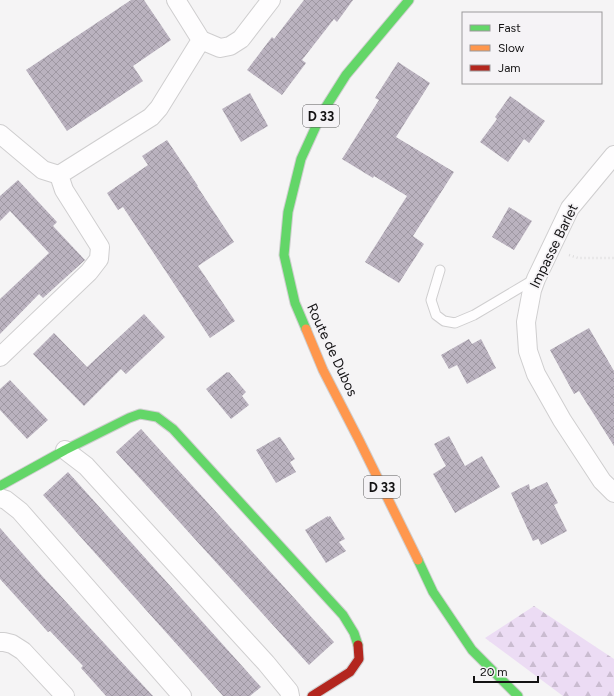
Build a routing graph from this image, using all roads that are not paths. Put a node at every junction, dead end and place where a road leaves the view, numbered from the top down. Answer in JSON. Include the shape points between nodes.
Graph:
{"nodes":[{"id":1,"x":176,"y":0,"type":"edge"},
{"id":2,"x":271,"y":0,"type":"edge"},
{"id":3,"x":410,"y":0,"type":"edge"},
{"id":4,"x":201,"y":40,"type":"junction"},
{"id":5,"x":0,"y":134,"type":"edge"},
{"id":6,"x":614,"y":155,"type":"edge"},
{"id":7,"x":59,"y":175,"type":"junction"},
{"id":8,"x":440,"y":270,"type":"dead end"},
{"id":9,"x":536,"y":279,"type":"junction"},
{"id":10,"x":0,"y":357,"type":"edge"},
{"id":11,"x":65,"y":450,"type":"junction"},
{"id":12,"x":0,"y":486,"type":"edge"},
{"id":13,"x":614,"y":493,"type":"edge"},
{"id":14,"x":0,"y":498,"type":"edge"},
{"id":15,"x":0,"y":642,"type":"edge"},
{"id":16,"x":65,"y":696,"type":"edge"},
{"id":17,"x":182,"y":696,"type":"edge"},
{"id":18,"x":290,"y":696,"type":"edge"},
{"id":19,"x":312,"y":696,"type":"edge"},
{"id":20,"x":518,"y":696,"type":"edge"}],
"edges":[{"from":1,"to":4,"type":"street"},
{"from":2,"to":4,"type":"street","via":[[241,40],[220,48]]},
{"from":3,"to":20,"type":"main road","name":"Route de Dubos","number":"D 33","via":[[346,75],[322,113],[301,159],[288,212],[284,255],[295,303],[323,370],[433,592],[472,650]]},
{"from":4,"to":7,"type":"street","via":[[151,117]]},
{"from":5,"to":7,"type":"street","via":[[43,170]]},
{"from":6,"to":9,"type":"street","name":"Impasse Barlet","via":[[570,208]]},
{"from":7,"to":10,"type":"street","via":[[64,190],[100,247],[99,259],[89,272]]},
{"from":8,"to":9,"type":"lane","via":[[431,300],[436,315],[444,321],[455,323],[474,315]]},
{"from":9,"to":13,"type":"street","name":"Impasse Barlet","via":[[526,322],[528,351],[536,374],[562,420],[602,481]]},
{"from":11,"to":12,"type":"main road"},
{"from":11,"to":18,"type":"street","via":[[86,466],[266,663],[289,691]]},
{"from":11,"to":19,"type":"main road","via":[[140,414],[157,417],[173,430],[343,615],[354,633],[359,646],[359,658],[350,672]]},
{"from":14,"to":17,"type":"street","via":[[20,511]]},
{"from":15,"to":16,"type":"street","via":[[12,644],[23,651]]}]}
